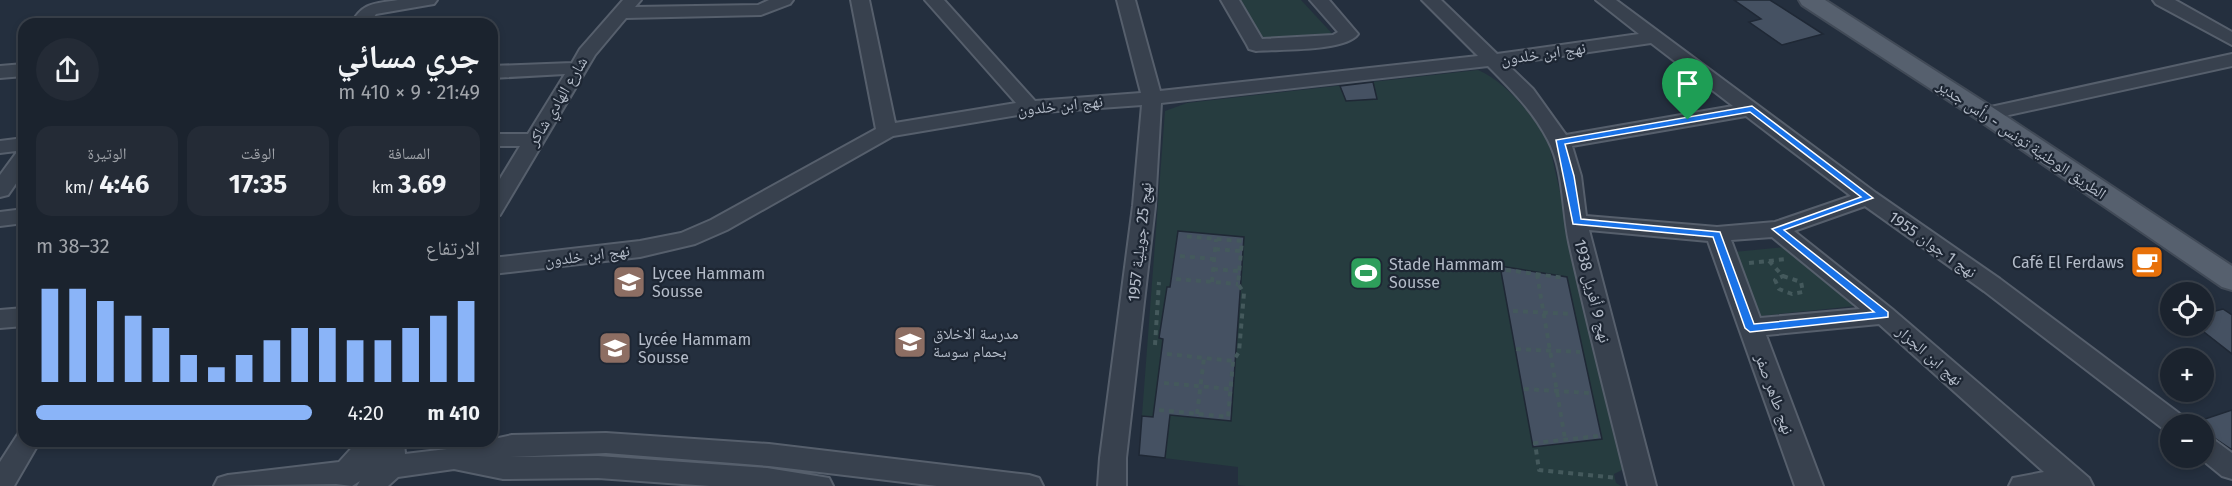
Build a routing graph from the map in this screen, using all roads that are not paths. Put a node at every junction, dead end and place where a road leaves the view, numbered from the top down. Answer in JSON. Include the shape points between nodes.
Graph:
{"nodes":[{"id":1,"x":428,"y":0,"type":"edge"},
{"id":2,"x":784,"y":0,"type":"edge"},
{"id":3,"x":860,"y":0,"type":"edge"},
{"id":4,"x":934,"y":0,"type":"edge"},
{"id":5,"x":1126,"y":0,"type":"edge"},
{"id":6,"x":1230,"y":0,"type":"edge"},
{"id":7,"x":1319,"y":0,"type":"edge"},
{"id":8,"x":1431,"y":0,"type":"edge"},
{"id":9,"x":1605,"y":0,"type":"edge"},
{"id":10,"x":1810,"y":0,"type":"edge"},
{"id":11,"x":2162,"y":0,"type":"edge"},
{"id":12,"x":627,"y":7,"type":"edge"},
{"id":13,"x":363,"y":18,"type":"edge"},
{"id":14,"x":1655,"y":37,"type":"junction"},
{"id":15,"x":2232,"y":39,"type":"edge"},
{"id":16,"x":1490,"y":60,"type":"junction"},
{"id":17,"x":2232,"y":60,"type":"edge"},
{"id":18,"x":577,"y":68,"type":"junction"},
{"id":19,"x":18,"y":70,"type":"edge"},
{"id":20,"x":0,"y":72,"type":"edge"},
{"id":21,"x":498,"y":72,"type":"edge"},
{"id":22,"x":1152,"y":98,"type":"junction"},
{"id":23,"x":1030,"y":107,"type":"junction"},
{"id":24,"x":1752,"y":109,"type":"junction"},
{"id":25,"x":1986,"y":114,"type":"junction"},
{"id":26,"x":887,"y":132,"type":"junction"},
{"id":27,"x":498,"y":140,"type":"edge"},
{"id":28,"x":533,"y":140,"type":"junction"},
{"id":29,"x":1560,"y":142,"type":"junction"},
{"id":30,"x":18,"y":145,"type":"edge"},
{"id":31,"x":0,"y":147,"type":"edge"},
{"id":32,"x":18,"y":165,"type":"edge"},
{"id":33,"x":0,"y":190,"type":"edge"},
{"id":34,"x":1868,"y":198,"type":"junction"},
{"id":35,"x":498,"y":200,"type":"edge"},
{"id":36,"x":18,"y":217,"type":"edge"},
{"id":37,"x":0,"y":219,"type":"edge"},
{"id":38,"x":1576,"y":222,"type":"junction"},
{"id":39,"x":1777,"y":229,"type":"junction"},
{"id":40,"x":1717,"y":234,"type":"junction"},
{"id":41,"x":498,"y":265,"type":"edge"},
{"id":42,"x":2232,"y":280,"type":"edge"},
{"id":43,"x":1884,"y":315,"type":"junction"},
{"id":44,"x":18,"y":318,"type":"edge"},
{"id":45,"x":0,"y":319,"type":"edge"},
{"id":46,"x":1750,"y":328,"type":"junction"},
{"id":47,"x":2162,"y":414,"type":"edge"},
{"id":48,"x":23,"y":447,"type":"edge"},
{"id":49,"x":370,"y":447,"type":"edge"},
{"id":50,"x":391,"y":453,"type":"edge"},
{"id":51,"x":2214,"y":454,"type":"edge"},
{"id":52,"x":447,"y":460,"type":"junction"},
{"id":53,"x":2232,"y":468,"type":"edge"},
{"id":54,"x":596,"y":476,"type":"edge"},
{"id":55,"x":346,"y":479,"type":"edge"},
{"id":56,"x":2075,"y":482,"type":"edge"},
{"id":57,"x":1641,"y":483,"type":"edge"},
{"id":58,"x":0,"y":485,"type":"edge"},
{"id":59,"x":228,"y":486,"type":"edge"},
{"id":60,"x":371,"y":486,"type":"edge"},
{"id":61,"x":819,"y":486,"type":"edge"},
{"id":62,"x":1029,"y":486,"type":"edge"},
{"id":63,"x":1112,"y":486,"type":"edge"},
{"id":64,"x":1809,"y":486,"type":"edge"},
{"id":65,"x":2023,"y":486,"type":"edge"}],
"edges":[{"from":1,"to":13,"type":"street","via":[[371,10]]},
{"from":2,"to":12,"type":"street","via":[[761,10]]},
{"from":3,"to":26,"type":"street"},
{"from":4,"to":23,"type":"street"},
{"from":5,"to":22,"type":"street","name":"نهج 25 جويلية 1957"},
{"from":6,"to":7,"type":"street","via":[[1256,45],[1336,40],[1349,34]]},
{"from":8,"to":16,"type":"street","name":"نهج 9 أفريل 1938"},
{"from":9,"to":14,"type":"street","name":"نهج 1 جوان 1955"},
{"from":10,"to":25,"type":"main road","name":"الطريق الوطنية تونس - رأس جدير"},
{"from":11,"to":15,"type":"street"},
{"from":12,"to":18,"type":"street","name":"شارع الهادي شاكر"},
{"from":14,"to":16,"type":"street","name":"نهج ابن خلدون"},
{"from":14,"to":24,"type":"street","name":"نهج 1 جوان 1955"},
{"from":16,"to":22,"type":"street","name":"نهج ابن خلدون"},
{"from":16,"to":29,"type":"street","name":"نهج 9 أفريل 1938","via":[[1526,93]]},
{"from":17,"to":25,"type":"street"},
{"from":18,"to":21,"type":"street"},
{"from":18,"to":28,"type":"street","name":"شارع الهادي شاكر"},
{"from":19,"to":20,"type":"street"},
{"from":22,"to":23,"type":"street","name":"نهج ابن خلدون"},
{"from":22,"to":63,"type":"street","name":"نهج 25 جويلية 1957","via":[[1144,206]]},
{"from":23,"to":26,"type":"street","name":"نهج ابن خلدون"},
{"from":24,"to":29,"type":"street"},
{"from":24,"to":34,"type":"street","name":"نهج 1 جوان 1955"},
{"from":25,"to":42,"type":"main road","name":"الطريق الوطنية تونس - رأس جدير"},
{"from":26,"to":41,"type":"street","name":"نهج ابن خلدون","via":[[687,239],[640,249]]},
{"from":27,"to":28,"type":"street"},
{"from":28,"to":35,"type":"street","name":"شارع الهادي شاكر"},
{"from":29,"to":38,"type":"street","name":"نهج 9 أفريل 1938","via":[[1570,176]]},
{"from":30,"to":31,"type":"street"},
{"from":32,"to":33,"type":"street"},
{"from":34,"to":39,"type":"street"},
{"from":34,"to":47,"type":"street","name":"نهج 1 جوان 1955","via":[[1992,285]]},
{"from":36,"to":37,"type":"street"},
{"from":38,"to":40,"type":"street"},
{"from":38,"to":57,"type":"street","name":"نهج 9 أفريل 1938"},
{"from":39,"to":40,"type":"street"},
{"from":39,"to":43,"type":"street","name":"نهج ابن الجزار"},
{"from":40,"to":46,"type":"street","name":"نهج طاهر صفر"},
{"from":43,"to":46,"type":"street"},
{"from":43,"to":56,"type":"street","name":"نهج ابن الجزار"},
{"from":44,"to":45,"type":"street"},
{"from":46,"to":64,"type":"street","name":"نهج طاهر صفر"},
{"from":48,"to":58,"type":"street"},
{"from":49,"to":55,"type":"street"},
{"from":50,"to":52,"type":"street"},
{"from":50,"to":55,"type":"street"},
{"from":50,"to":60,"type":"street"},
{"from":51,"to":53,"type":"street"},
{"from":52,"to":54,"type":"street"},
{"from":52,"to":62,"type":"street","via":[[512,446],[606,443],[769,455]]},
{"from":54,"to":61,"type":"street","via":[[767,479]]},
{"from":55,"to":59,"type":"street"},
{"from":56,"to":65,"type":"street"}]}
